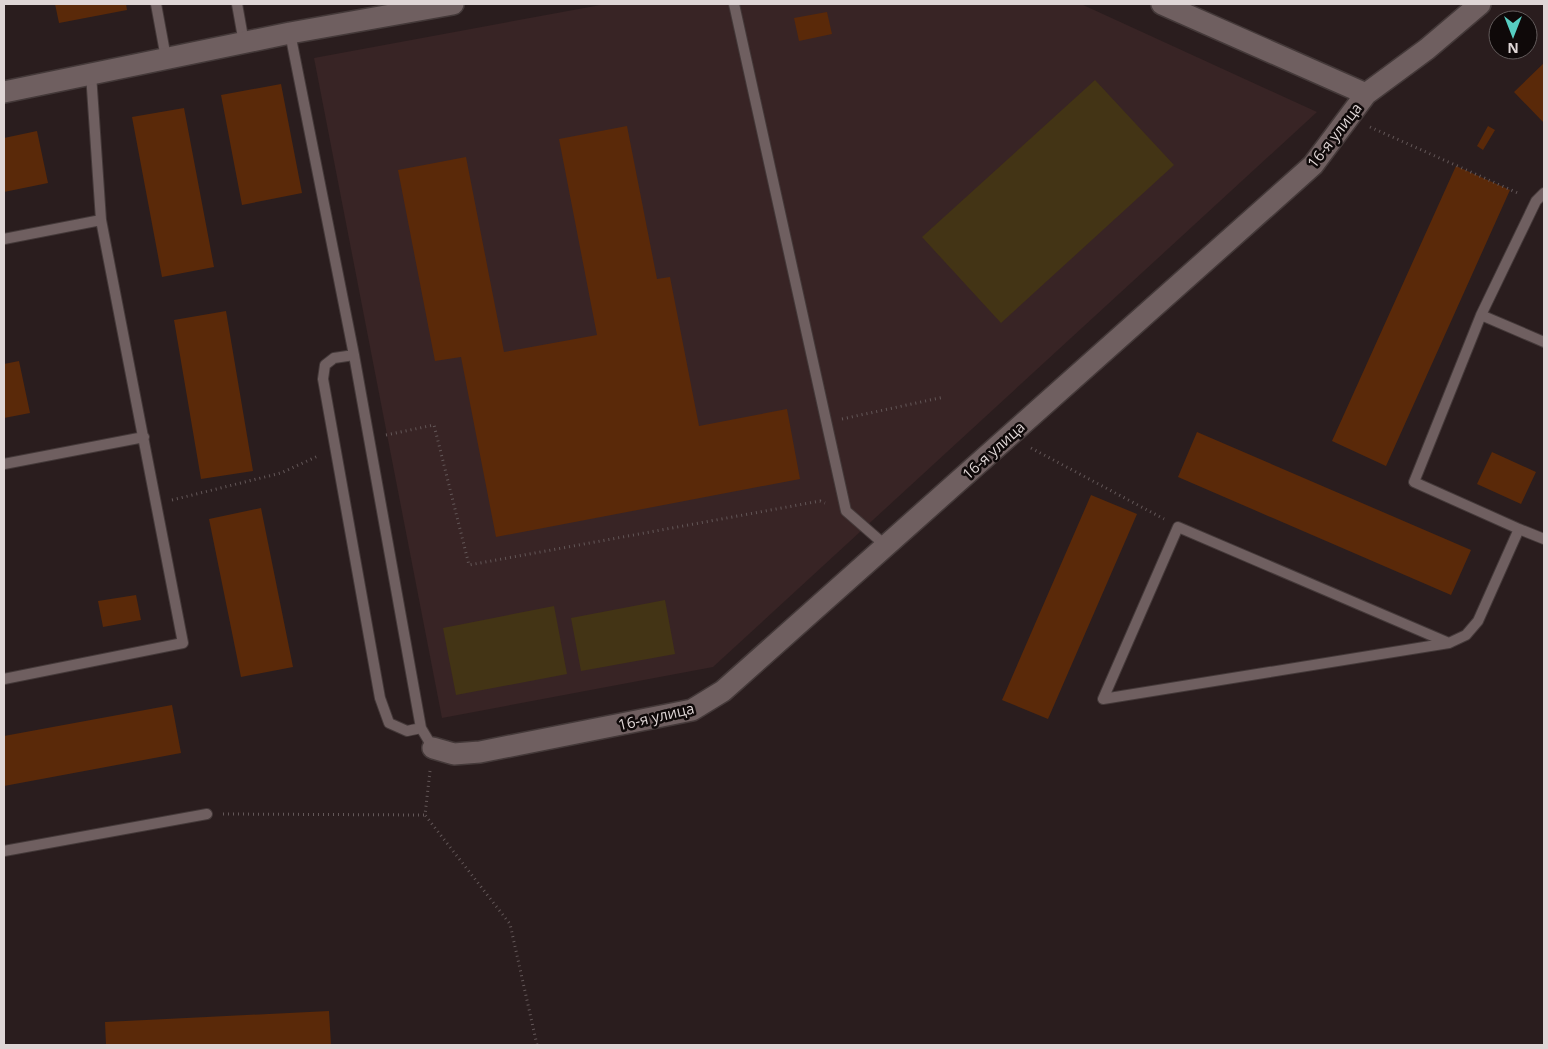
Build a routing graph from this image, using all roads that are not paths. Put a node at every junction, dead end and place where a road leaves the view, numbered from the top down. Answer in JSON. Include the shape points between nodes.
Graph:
{"nodes":[{"id":1,"x":156,"y":4,"type":"edge"},
{"id":2,"x":237,"y":4,"type":"edge"},
{"id":3,"x":452,"y":4,"type":"edge"},
{"id":4,"x":734,"y":4,"type":"edge"},
{"id":5,"x":1162,"y":4,"type":"edge"},
{"id":6,"x":1480,"y":4,"type":"edge"},
{"id":7,"x":290,"y":33,"type":"junction"},
{"id":8,"x":244,"y":43,"type":"junction"},
{"id":9,"x":166,"y":58,"type":"junction"},
{"id":10,"x":91,"y":74,"type":"junction"},
{"id":11,"x":4,"y":92,"type":"edge"},
{"id":12,"x":1366,"y":94,"type":"junction"},
{"id":13,"x":1544,"y":193,"type":"edge"},
{"id":14,"x":1540,"y":203,"type":"edge"},
{"id":15,"x":101,"y":220,"type":"junction"},
{"id":16,"x":4,"y":239,"type":"edge"},
{"id":17,"x":1481,"y":315,"type":"junction"},
{"id":18,"x":1544,"y":342,"type":"edge"},
{"id":19,"x":354,"y":355,"type":"junction"},
{"id":20,"x":144,"y":437,"type":"junction"},
{"id":21,"x":4,"y":464,"type":"edge"},
{"id":22,"x":1519,"y":529,"type":"junction"},
{"id":23,"x":1544,"y":539,"type":"edge"},
{"id":24,"x":885,"y":545,"type":"junction"},
{"id":25,"x":1449,"y":643,"type":"junction"},
{"id":26,"x":4,"y":679,"type":"edge"},
{"id":27,"x":421,"y":728,"type":"junction"},
{"id":28,"x":434,"y":748,"type":"joint"},
{"id":29,"x":207,"y":814,"type":"road end"},
{"id":30,"x":4,"y":851,"type":"edge"}],
"edges":[{"from":1,"to":9,"type":"lane"},
{"from":2,"to":8,"type":"lane"},
{"from":3,"to":7,"type":"street"},
{"from":4,"to":24,"type":"lane","via":[[846,511]]},
{"from":5,"to":12,"type":"street"},
{"from":6,"to":12,"type":"street","name":"16-я улица"},
{"from":7,"to":8,"type":"street"},
{"from":7,"to":19,"type":"lane"},
{"from":8,"to":9,"type":"street"},
{"from":9,"to":10,"type":"street"},
{"from":10,"to":11,"type":"street"},
{"from":10,"to":15,"type":"lane"},
{"from":12,"to":24,"type":"street","name":"16-я улица","via":[[1313,165]]},
{"from":13,"to":14,"type":"lane"},
{"from":14,"to":17,"type":"lane"},
{"from":15,"to":16,"type":"lane"},
{"from":15,"to":20,"type":"lane"},
{"from":17,"to":18,"type":"lane"},
{"from":17,"to":22,"type":"lane","via":[[1414,482]]},
{"from":19,"to":27,"type":"lane"},
{"from":19,"to":27,"type":"lane","via":[[334,358],[325,365],[323,379],[380,698],[389,723],[407,731]]},
{"from":20,"to":21,"type":"lane"},
{"from":20,"to":26,"type":"lane","via":[[183,643]]},
{"from":22,"to":23,"type":"lane"},
{"from":22,"to":25,"type":"lane","via":[[1478,621],[1466,634]]},
{"from":24,"to":28,"type":"street","name":"16-я улица","via":[[723,691],[692,710],[480,752],[454,754]]},
{"from":25,"to":25,"type":"lane","via":[[1178,527],[1103,699]]},
{"from":27,"to":28,"type":"lane"},
{"from":29,"to":30,"type":"lane"}]}
